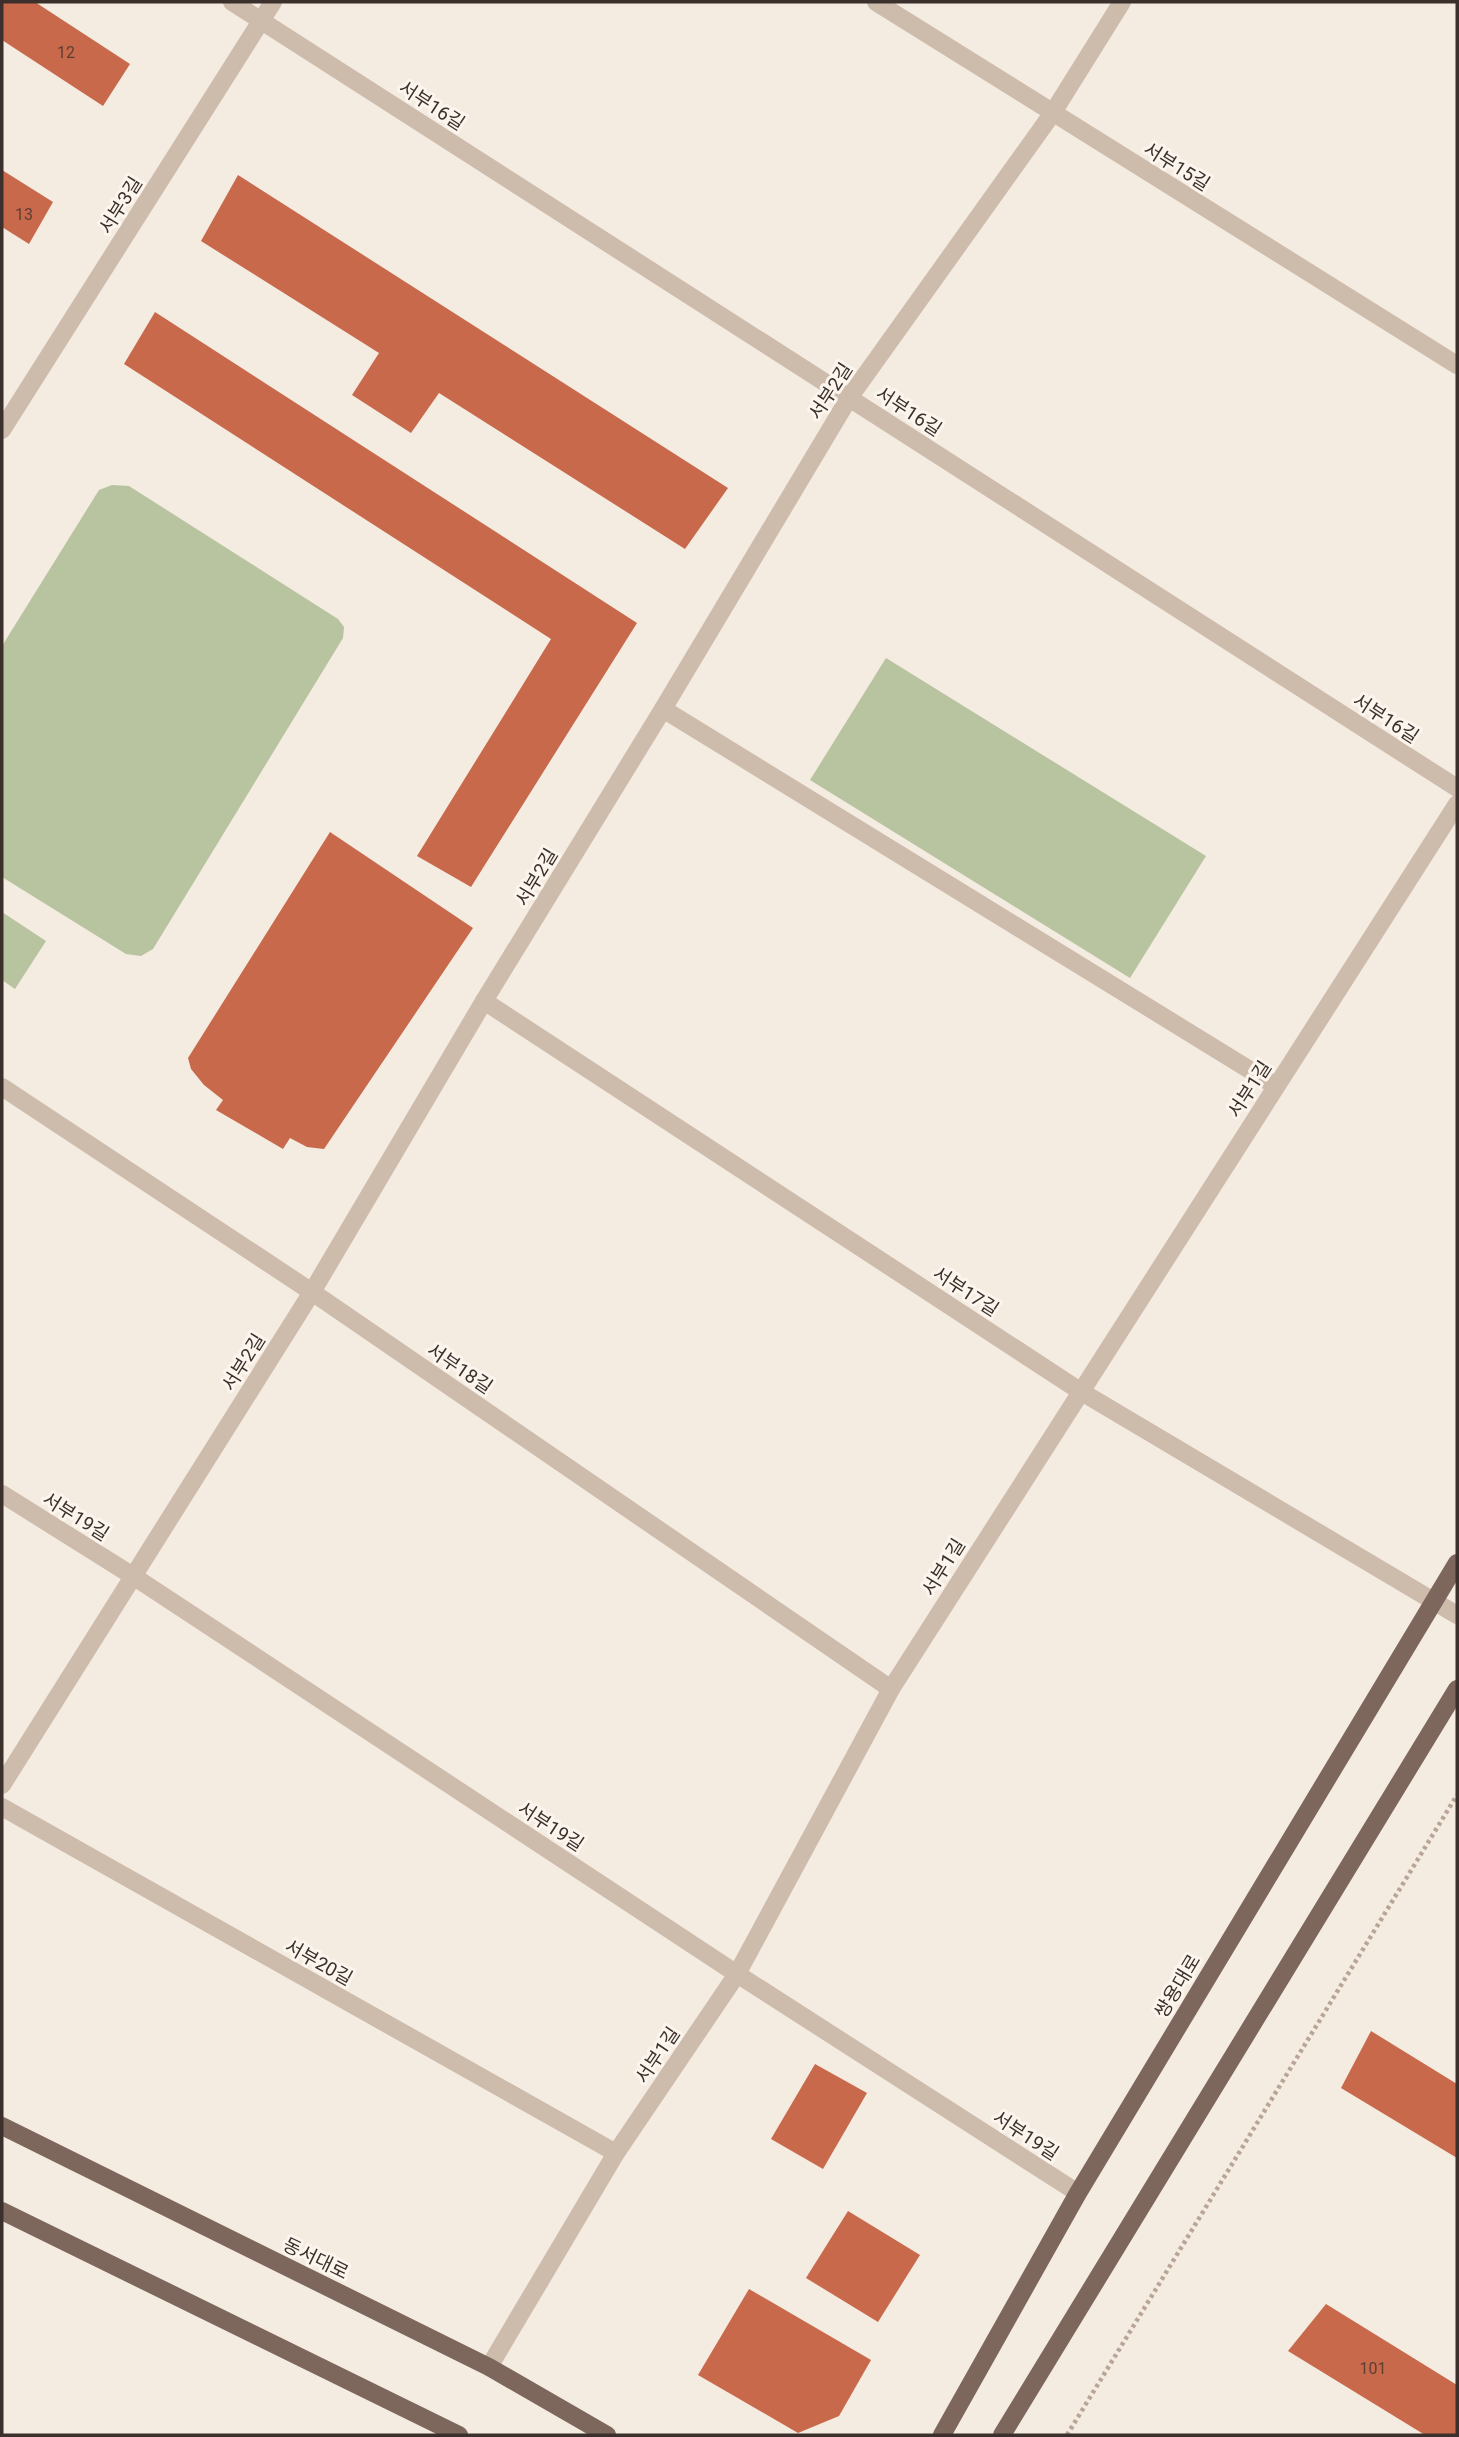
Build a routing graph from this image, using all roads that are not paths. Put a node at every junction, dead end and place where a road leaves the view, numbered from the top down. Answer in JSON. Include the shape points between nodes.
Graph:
{"nodes":[{"id":1,"x":232,"y":2,"type":"edge"},
{"id":2,"x":273,"y":2,"type":"edge"},
{"id":3,"x":876,"y":2,"type":"edge"},
{"id":4,"x":1122,"y":2,"type":"edge"},
{"id":5,"x":262,"y":20,"type":"junction"},
{"id":6,"x":1052,"y":114,"type":"junction"},
{"id":7,"x":1457,"y":365,"type":"edge"},
{"id":8,"x":849,"y":398,"type":"junction"},
{"id":9,"x":2,"y":430,"type":"edge"},
{"id":10,"x":663,"y":709,"type":"junction"},
{"id":11,"x":1457,"y":788,"type":"edge"},
{"id":12,"x":1457,"y":804,"type":"edge"},
{"id":13,"x":484,"y":1001,"type":"junction"},
{"id":14,"x":1276,"y":1086,"type":"junction"},
{"id":15,"x":2,"y":1087,"type":"edge"},
{"id":16,"x":312,"y":1292,"type":"junction"},
{"id":17,"x":1080,"y":1391,"type":"junction"},
{"id":18,"x":2,"y":1494,"type":"edge"},
{"id":19,"x":1457,"y":1563,"type":"edge"},
{"id":20,"x":133,"y":1576,"type":"junction"},
{"id":21,"x":1434,"y":1600,"type":"junction"},
{"id":22,"x":1457,"y":1615,"type":"edge"},
{"id":23,"x":891,"y":1689,"type":"junction"},
{"id":24,"x":1457,"y":1689,"type":"edge"},
{"id":25,"x":2,"y":1785,"type":"edge"},
{"id":26,"x":2,"y":1807,"type":"edge"},
{"id":27,"x":737,"y":1974,"type":"junction"},
{"id":28,"x":2,"y":2126,"type":"edge"},
{"id":29,"x":616,"y":2152,"type":"junction"},
{"id":30,"x":1078,"y":2193,"type":"junction"},
{"id":31,"x":2,"y":2211,"type":"edge"},
{"id":32,"x":489,"y":2367,"type":"junction"},
{"id":33,"x":459,"y":2435,"type":"edge"},
{"id":34,"x":607,"y":2435,"type":"edge"},
{"id":35,"x":942,"y":2435,"type":"edge"},
{"id":36,"x":1002,"y":2435,"type":"edge"}],
"edges":[{"from":1,"to":5,"type":"street","name":"서부16길"},
{"from":2,"to":5,"type":"street","name":"서부3길"},
{"from":3,"to":6,"type":"street","name":"서부15길"},
{"from":4,"to":6,"type":"street","name":"서부2길"},
{"from":5,"to":8,"type":"street","name":"서부16길"},
{"from":5,"to":9,"type":"street","name":"서부3길"},
{"from":6,"to":7,"type":"street","name":"서부15길"},
{"from":6,"to":8,"type":"street","name":"서부2길"},
{"from":8,"to":10,"type":"street","name":"서부2길"},
{"from":8,"to":11,"type":"street","name":"서부16길"},
{"from":10,"to":13,"type":"street","name":"서부2길"},
{"from":10,"to":14,"type":"street"},
{"from":12,"to":14,"type":"street","name":"서부1길"},
{"from":13,"to":16,"type":"street","name":"서부2길"},
{"from":13,"to":17,"type":"street","name":"서부17길"},
{"from":14,"to":17,"type":"street","name":"서부1길"},
{"from":15,"to":16,"type":"street","name":"서부18길"},
{"from":16,"to":20,"type":"street","name":"서부2길"},
{"from":16,"to":23,"type":"street","name":"서부18길"},
{"from":17,"to":21,"type":"street","name":"서부17길"},
{"from":17,"to":23,"type":"street","name":"서부1길"},
{"from":18,"to":20,"type":"street","name":"서부19길"},
{"from":19,"to":21,"type":"main road","name":"쌍용대로"},
{"from":20,"to":25,"type":"street","name":"서부2길"},
{"from":20,"to":27,"type":"street","name":"서부19길"},
{"from":21,"to":22,"type":"street","name":"서부17길"},
{"from":21,"to":30,"type":"main road","name":"쌍용대로"},
{"from":23,"to":27,"type":"street","name":"서부1길"},
{"from":24,"to":36,"type":"main road"},
{"from":26,"to":29,"type":"street","name":"서부20길"},
{"from":27,"to":29,"type":"street","name":"서부1길"},
{"from":27,"to":30,"type":"street","name":"서부19길"},
{"from":28,"to":32,"type":"main road","name":"동서대로"},
{"from":29,"to":32,"type":"street","name":"서부1길"},
{"from":30,"to":35,"type":"main road","name":"쌍용대로"},
{"from":31,"to":33,"type":"main road"},
{"from":32,"to":34,"type":"main road","name":"동서대로"}]}
